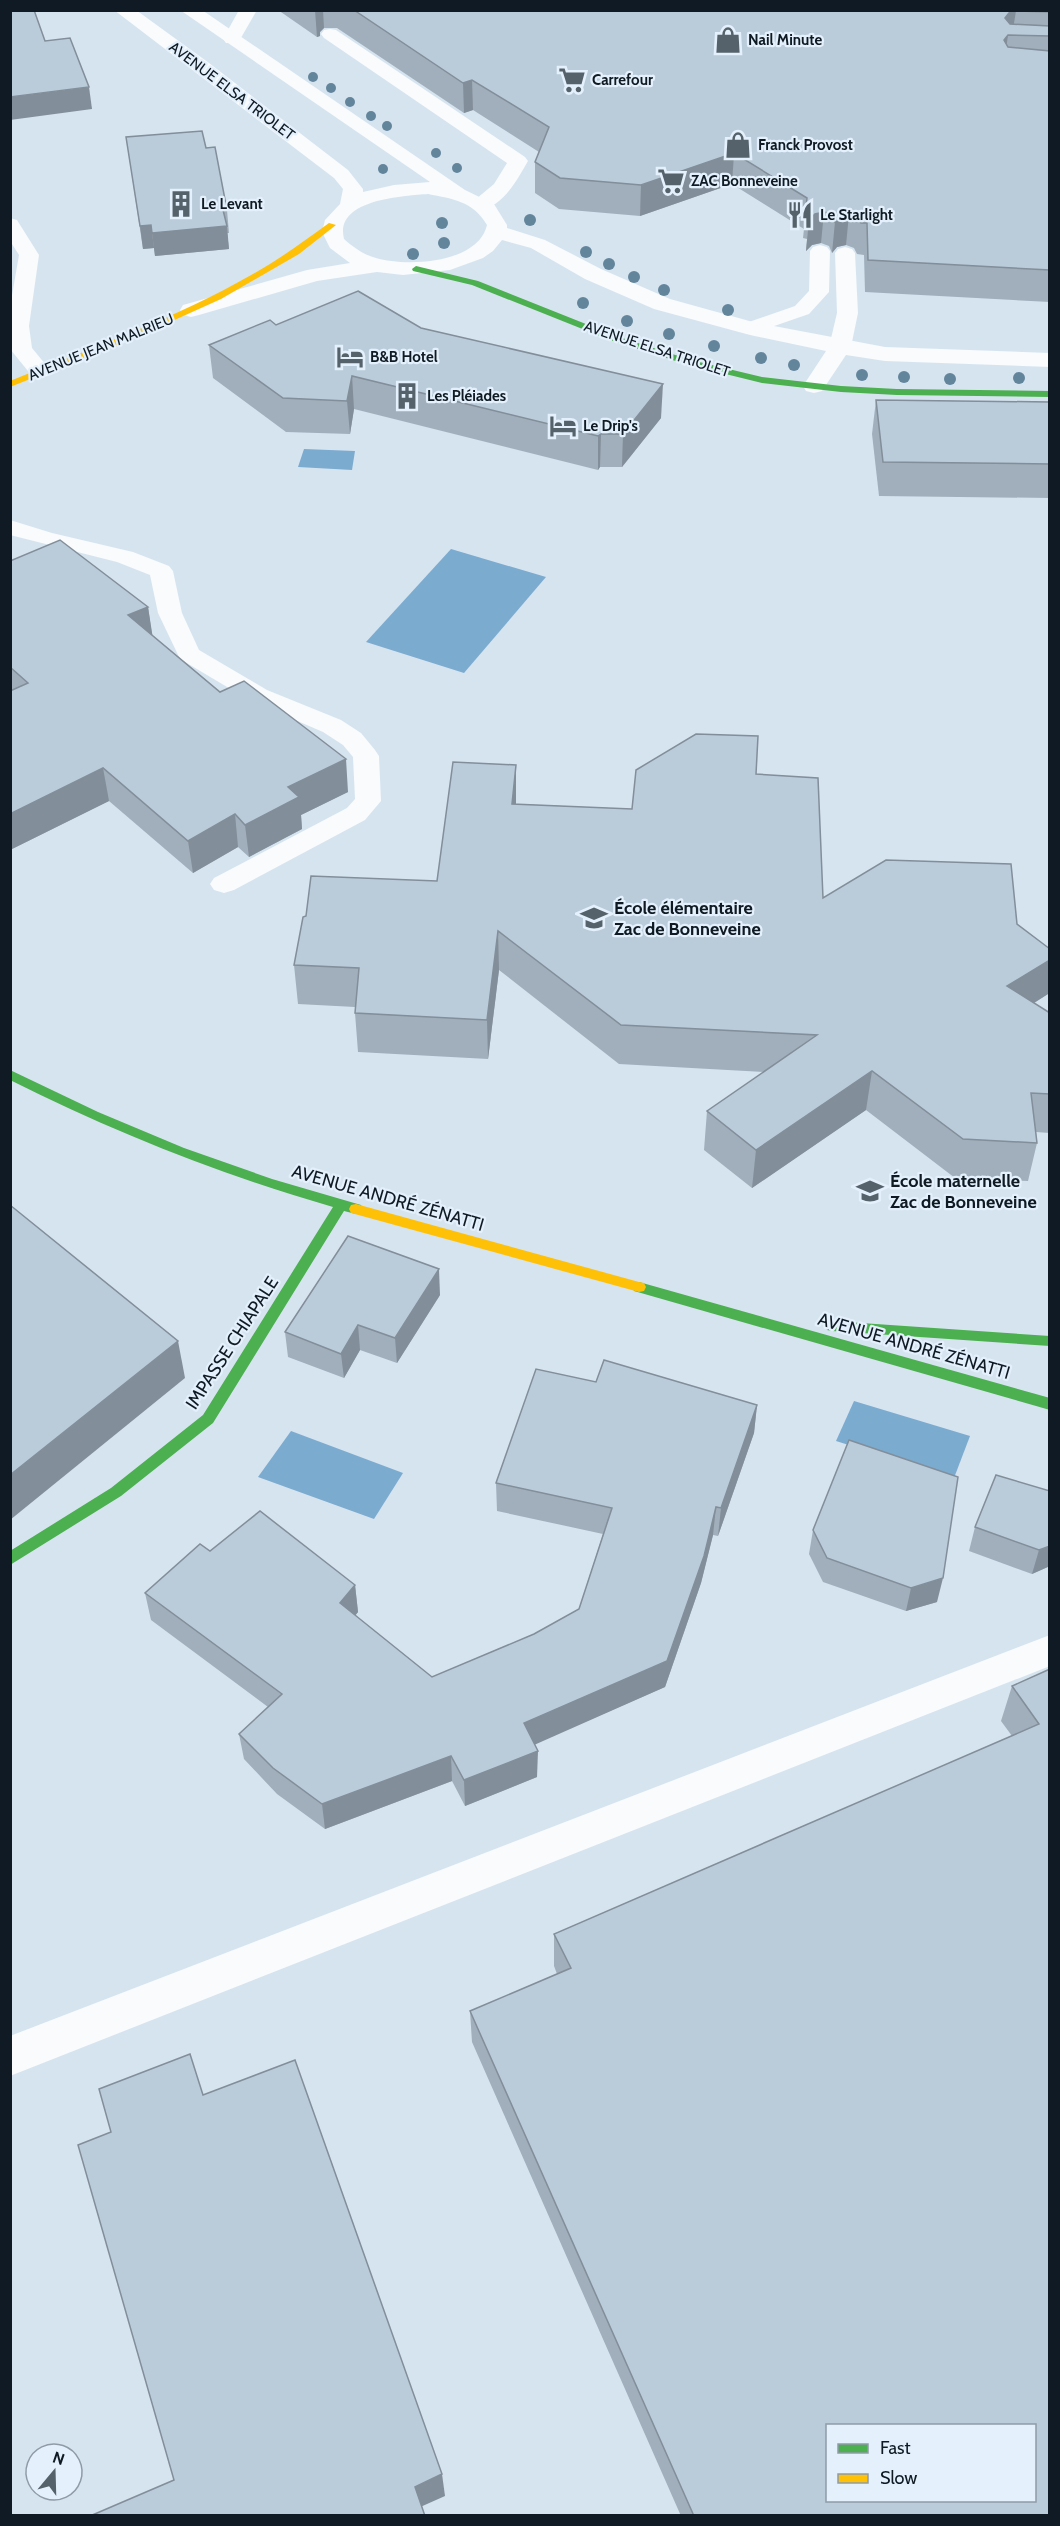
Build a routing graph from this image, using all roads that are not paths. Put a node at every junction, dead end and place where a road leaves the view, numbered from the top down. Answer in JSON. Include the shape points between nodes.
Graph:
{"nodes":[{"id":1,"x":123,"y":10,"type":"edge"},
{"id":2,"x":189,"y":10,"type":"edge"},
{"id":3,"x":248,"y":10,"type":"edge"},
{"id":4,"x":232,"y":39,"type":"junction"},
{"id":5,"x":492,"y":165,"type":"dead end"},
{"id":6,"x":468,"y":193,"type":"junction"},
{"id":7,"x":350,"y":204,"type":"junction"},
{"id":8,"x":10,"y":224,"type":"edge"},
{"id":9,"x":332,"y":225,"type":"junction"},
{"id":10,"x":497,"y":232,"type":"junction"},
{"id":11,"x":820,"y":252,"type":"edge"},
{"id":12,"x":845,"y":253,"type":"edge"},
{"id":13,"x":378,"y":265,"type":"junction"},
{"id":14,"x":416,"y":269,"type":"junction"},
{"id":15,"x":191,"y":310,"type":"junction"},
{"id":16,"x":750,"y":328,"type":"junction"},
{"id":17,"x":840,"y":347,"type":"junction"},
{"id":18,"x":1050,"y":360,"type":"edge"},
{"id":19,"x":40,"y":371,"type":"junction"},
{"id":20,"x":10,"y":384,"type":"edge"},
{"id":21,"x":814,"y":386,"type":"junction"},
{"id":22,"x":1050,"y":394,"type":"edge"},
{"id":23,"x":10,"y":527,"type":"edge"},
{"id":24,"x":224,"y":884,"type":"dead end"},
{"id":25,"x":10,"y":1074,"type":"edge"},
{"id":26,"x":341,"y":1205,"type":"junction"},
{"id":27,"x":768,"y":1322,"type":"junction"},
{"id":28,"x":1050,"y":1341,"type":"edge"},
{"id":29,"x":1050,"y":1404,"type":"edge"},
{"id":30,"x":10,"y":1559,"type":"edge"},
{"id":31,"x":1050,"y":1650,"type":"edge"},
{"id":32,"x":10,"y":2056,"type":"edge"}],
"edges":[{"from":1,"to":7,"type":"street","name":"AVENUE ELSA TRIOLET","via":[[341,174],[353,189]]},
{"from":2,"to":4,"type":"street"},
{"from":3,"to":4,"type":"lane"},
{"from":4,"to":6,"type":"street"},
{"from":5,"to":6,"type":"lane","via":[[490,156],[323,37],[518,161],[502,188]]},
{"from":6,"to":7,"type":"street","via":[[390,190]]},
{"from":6,"to":10,"type":"street","via":[[487,208]]},
{"from":7,"to":9,"type":"street"},
{"from":8,"to":19,"type":"lane","via":[[29,255],[18,326],[21,350]]},
{"from":9,"to":13,"type":"street","via":[[336,242],[350,255]]},
{"from":9,"to":15,"type":"street","name":"AVENUE JEAN MALRIEU","via":[[306,249],[270,271]]},
{"from":10,"to":14,"type":"street","via":[[477,254],[447,265]]},
{"from":10,"to":16,"type":"street","via":[[538,244],[662,304]]},
{"from":11,"to":16,"type":"lane","via":[[819,292],[802,310]]},
{"from":12,"to":17,"type":"lane","via":[[847,305]]},
{"from":13,"to":14,"type":"street"},
{"from":13,"to":15,"type":"street","name":"AVENUE JEAN MALRIEU","via":[[315,275]]},
{"from":14,"to":21,"type":"street","name":"AVENUE ELSA TRIOLET","via":[[475,283],[613,338],[688,362],[762,380]]},
{"from":15,"to":19,"type":"street","name":"AVENUE JEAN MALRIEU"},
{"from":16,"to":17,"type":"street"},
{"from":17,"to":18,"type":"street","via":[[885,354]]},
{"from":17,"to":21,"type":"street"},
{"from":19,"to":20,"type":"street","name":"AVENUE JEAN MALRIEU"},
{"from":21,"to":22,"type":"street","name":"AVENUE ELSA TRIOLET","via":[[897,392]]},
{"from":23,"to":24,"type":"lane","via":[[33,537],[141,560],[161,571],[170,613],[189,654],[258,695],[332,726],[352,739],[366,756],[368,801],[356,814]]},
{"from":25,"to":26,"type":"street","name":"AVENUE ANDRÉ ZÉNATTI","via":[[190,1156]]},
{"from":26,"to":27,"type":"street","name":"AVENUE ANDRÉ ZÉNATTI"},
{"from":26,"to":30,"type":"street","name":"IMPASSE CHIAPALE","via":[[208,1419],[116,1492]]},
{"from":27,"to":28,"type":"street","name":"AVENUE ANDRÉ ZÉNATTI"},
{"from":27,"to":29,"type":"street","name":"AVENUE ANDRÉ ZÉNATTI"},
{"from":31,"to":32,"type":"lane"}]}
